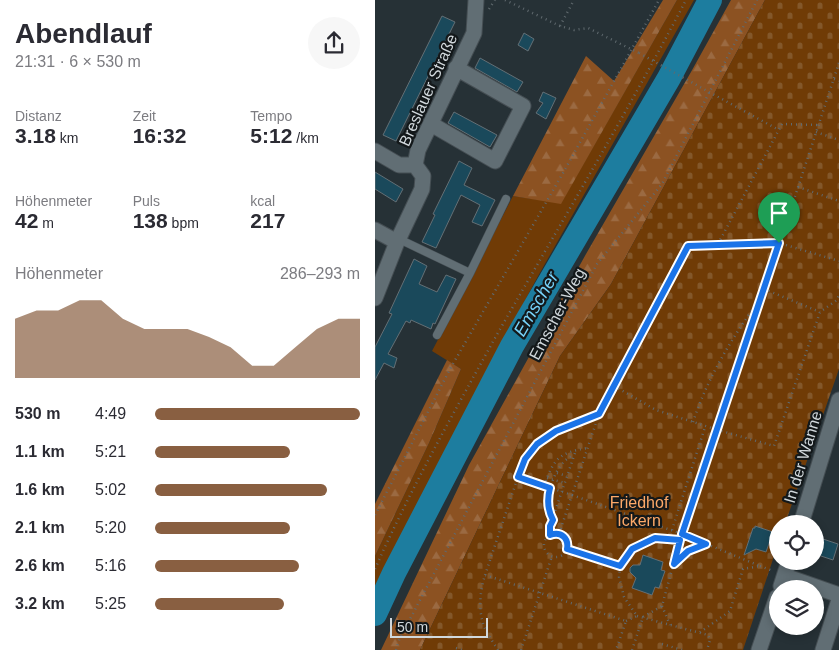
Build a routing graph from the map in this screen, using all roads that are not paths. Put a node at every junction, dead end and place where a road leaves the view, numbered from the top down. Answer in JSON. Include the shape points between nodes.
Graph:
{"nodes":[{"id":1,"x":476,"y":0,"type":"edge"},
{"id":2,"x":456,"y":68,"type":"junction"},
{"id":3,"x":431,"y":124,"type":"junction"},
{"id":4,"x":375,"y":151,"type":"edge"},
{"id":5,"x":415,"y":166,"type":"junction"},
{"id":6,"x":506,"y":198,"type":"dead end"},
{"id":7,"x":375,"y":230,"type":"edge"},
{"id":8,"x":398,"y":241,"type":"junction"},
{"id":9,"x":470,"y":273,"type":"junction"},
{"id":10,"x":375,"y":298,"type":"edge"},
{"id":11,"x":437,"y":335,"type":"dead end"},
{"id":12,"x":839,"y":400,"type":"edge"},
{"id":13,"x":804,"y":515,"type":"edge"},
{"id":14,"x":824,"y":591,"type":"edge"},
{"id":15,"x":839,"y":594,"type":"edge"},
{"id":16,"x":839,"y":600,"type":"edge"},
{"id":17,"x":769,"y":624,"type":"edge"},
{"id":18,"x":761,"y":650,"type":"edge"},
{"id":19,"x":823,"y":650,"type":"edge"}],
"edges":[{"from":1,"to":2,"type":"street","name":"Breslauer Straße","via":[[474,33]]},
{"from":2,"to":3,"type":"street","name":"Breslauer Straße"},
{"from":2,"to":3,"type":"street","via":[[523,106],[495,161]]},
{"from":3,"to":5,"type":"street","name":"Breslauer Straße","via":[[418,150]]},
{"from":4,"to":5,"type":"street","name":"Breslauer Straße","via":[[399,165]]},
{"from":5,"to":8,"type":"street","name":"Breslauer Straße","via":[[423,176],[422,189]]},
{"from":6,"to":9,"type":"lane"},
{"from":7,"to":8,"type":"street"},
{"from":8,"to":9,"type":"lane"},
{"from":8,"to":10,"type":"street","name":"Breslauer Straße"},
{"from":9,"to":11,"type":"lane"},
{"from":12,"to":13,"type":"street","name":"In der Wanne"},
{"from":14,"to":15,"type":"street"},
{"from":16,"to":19,"type":"street"},
{"from":17,"to":18,"type":"street"}]}
